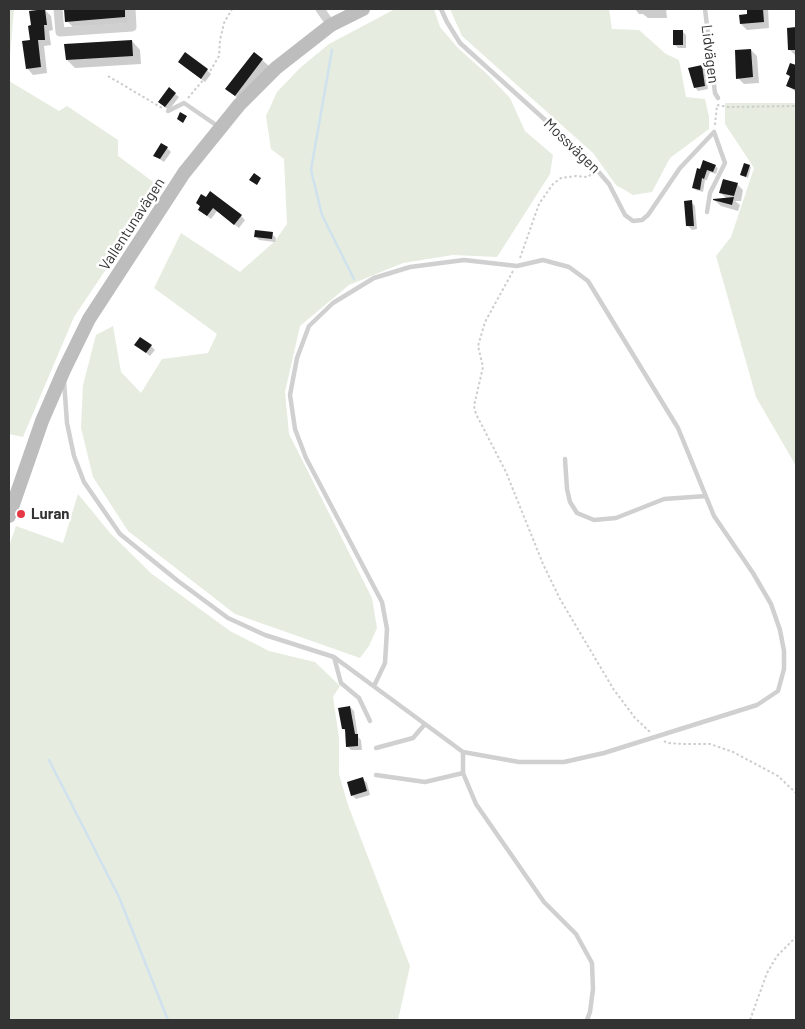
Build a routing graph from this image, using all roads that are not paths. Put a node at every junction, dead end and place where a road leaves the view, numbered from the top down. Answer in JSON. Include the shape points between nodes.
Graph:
{"nodes":[{"id":1,"x":58,"y":9,"type":"edge"},
{"id":2,"x":131,"y":9,"type":"edge"},
{"id":3,"x":320,"y":9,"type":"edge"},
{"id":4,"x":363,"y":9,"type":"edge"},
{"id":5,"x":441,"y":9,"type":"edge"},
{"id":6,"x":705,"y":9,"type":"edge"},
{"id":7,"x":331,"y":26,"type":"junction"},
{"id":8,"x":718,"y":98,"type":"road end"},
{"id":9,"x":168,"y":112,"type":"road end"},
{"id":10,"x":220,"y":128,"type":"junction"},
{"id":11,"x":707,"y":212,"type":"dead end"},
{"id":12,"x":64,"y":370,"type":"junction"},
{"id":13,"x":565,"y":459,"type":"dead end"},
{"id":14,"x":706,"y":496,"type":"junction"},
{"id":15,"x":9,"y":516,"type":"edge"},
{"id":16,"x":334,"y":657,"type":"junction"},
{"id":17,"x":374,"y":686,"type":"junction"},
{"id":18,"x":370,"y":720,"type":"dead end"},
{"id":19,"x":425,"y":724,"type":"junction"},
{"id":20,"x":376,"y":748,"type":"dead end"},
{"id":21,"x":463,"y":752,"type":"junction"},
{"id":22,"x":463,"y":773,"type":"junction"},
{"id":23,"x":376,"y":775,"type":"dead end"},
{"id":24,"x":587,"y":1020,"type":"edge"}],
"edges":[{"from":1,"to":2,"type":"street","via":[[60,32],[132,27]]},
{"from":3,"to":7,"type":"street"},
{"from":4,"to":7,"type":"main road","name":"Vallentunavägen"},
{"from":5,"to":11,"type":"lane","name":"Mossvägen","via":[[460,43],[585,156],[609,184],[625,215],[633,220],[642,220],[648,215],[680,168],[714,132],[724,163],[710,192]]},
{"from":6,"to":8,"type":"lane","name":"Lidvägen"},
{"from":7,"to":10,"type":"main road","name":"Vallentunavägen","via":[[276,68]]},
{"from":9,"to":10,"type":"lane","via":[[184,103]]},
{"from":10,"to":12,"type":"main road","name":"Vallentunavägen","via":[[184,173],[104,295]]},
{"from":12,"to":15,"type":"main road","name":"Vallentunavägen","via":[[42,421]]},
{"from":12,"to":16,"type":"lane","via":[[67,424],[74,456],[84,482],[120,534],[228,618],[265,635]]},
{"from":13,"to":14,"type":"lane","via":[[570,502],[577,513],[594,520],[616,518],[664,499]]},
{"from":14,"to":17,"type":"lane","via":[[678,428],[588,281],[568,267],[543,260],[517,266],[464,260],[410,267],[374,278],[333,303],[309,326],[297,358],[290,395],[295,429],[306,458],[382,602],[387,629],[385,663]]},
{"from":14,"to":21,"type":"lane","via":[[714,516],[771,604],[784,651],[784,669],[778,691],[757,706],[656,738],[564,762],[519,762]]},
{"from":16,"to":17,"type":"lane"},
{"from":16,"to":18,"type":"lane","via":[[341,683],[359,698]]},
{"from":17,"to":19,"type":"lane"},
{"from":19,"to":20,"type":"lane","via":[[413,738]]},
{"from":19,"to":21,"type":"lane"},
{"from":21,"to":22,"type":"lane"},
{"from":22,"to":23,"type":"lane","via":[[425,782]]},
{"from":22,"to":24,"type":"lane","via":[[476,804],[544,902],[576,934],[592,963],[593,989]]}]}
